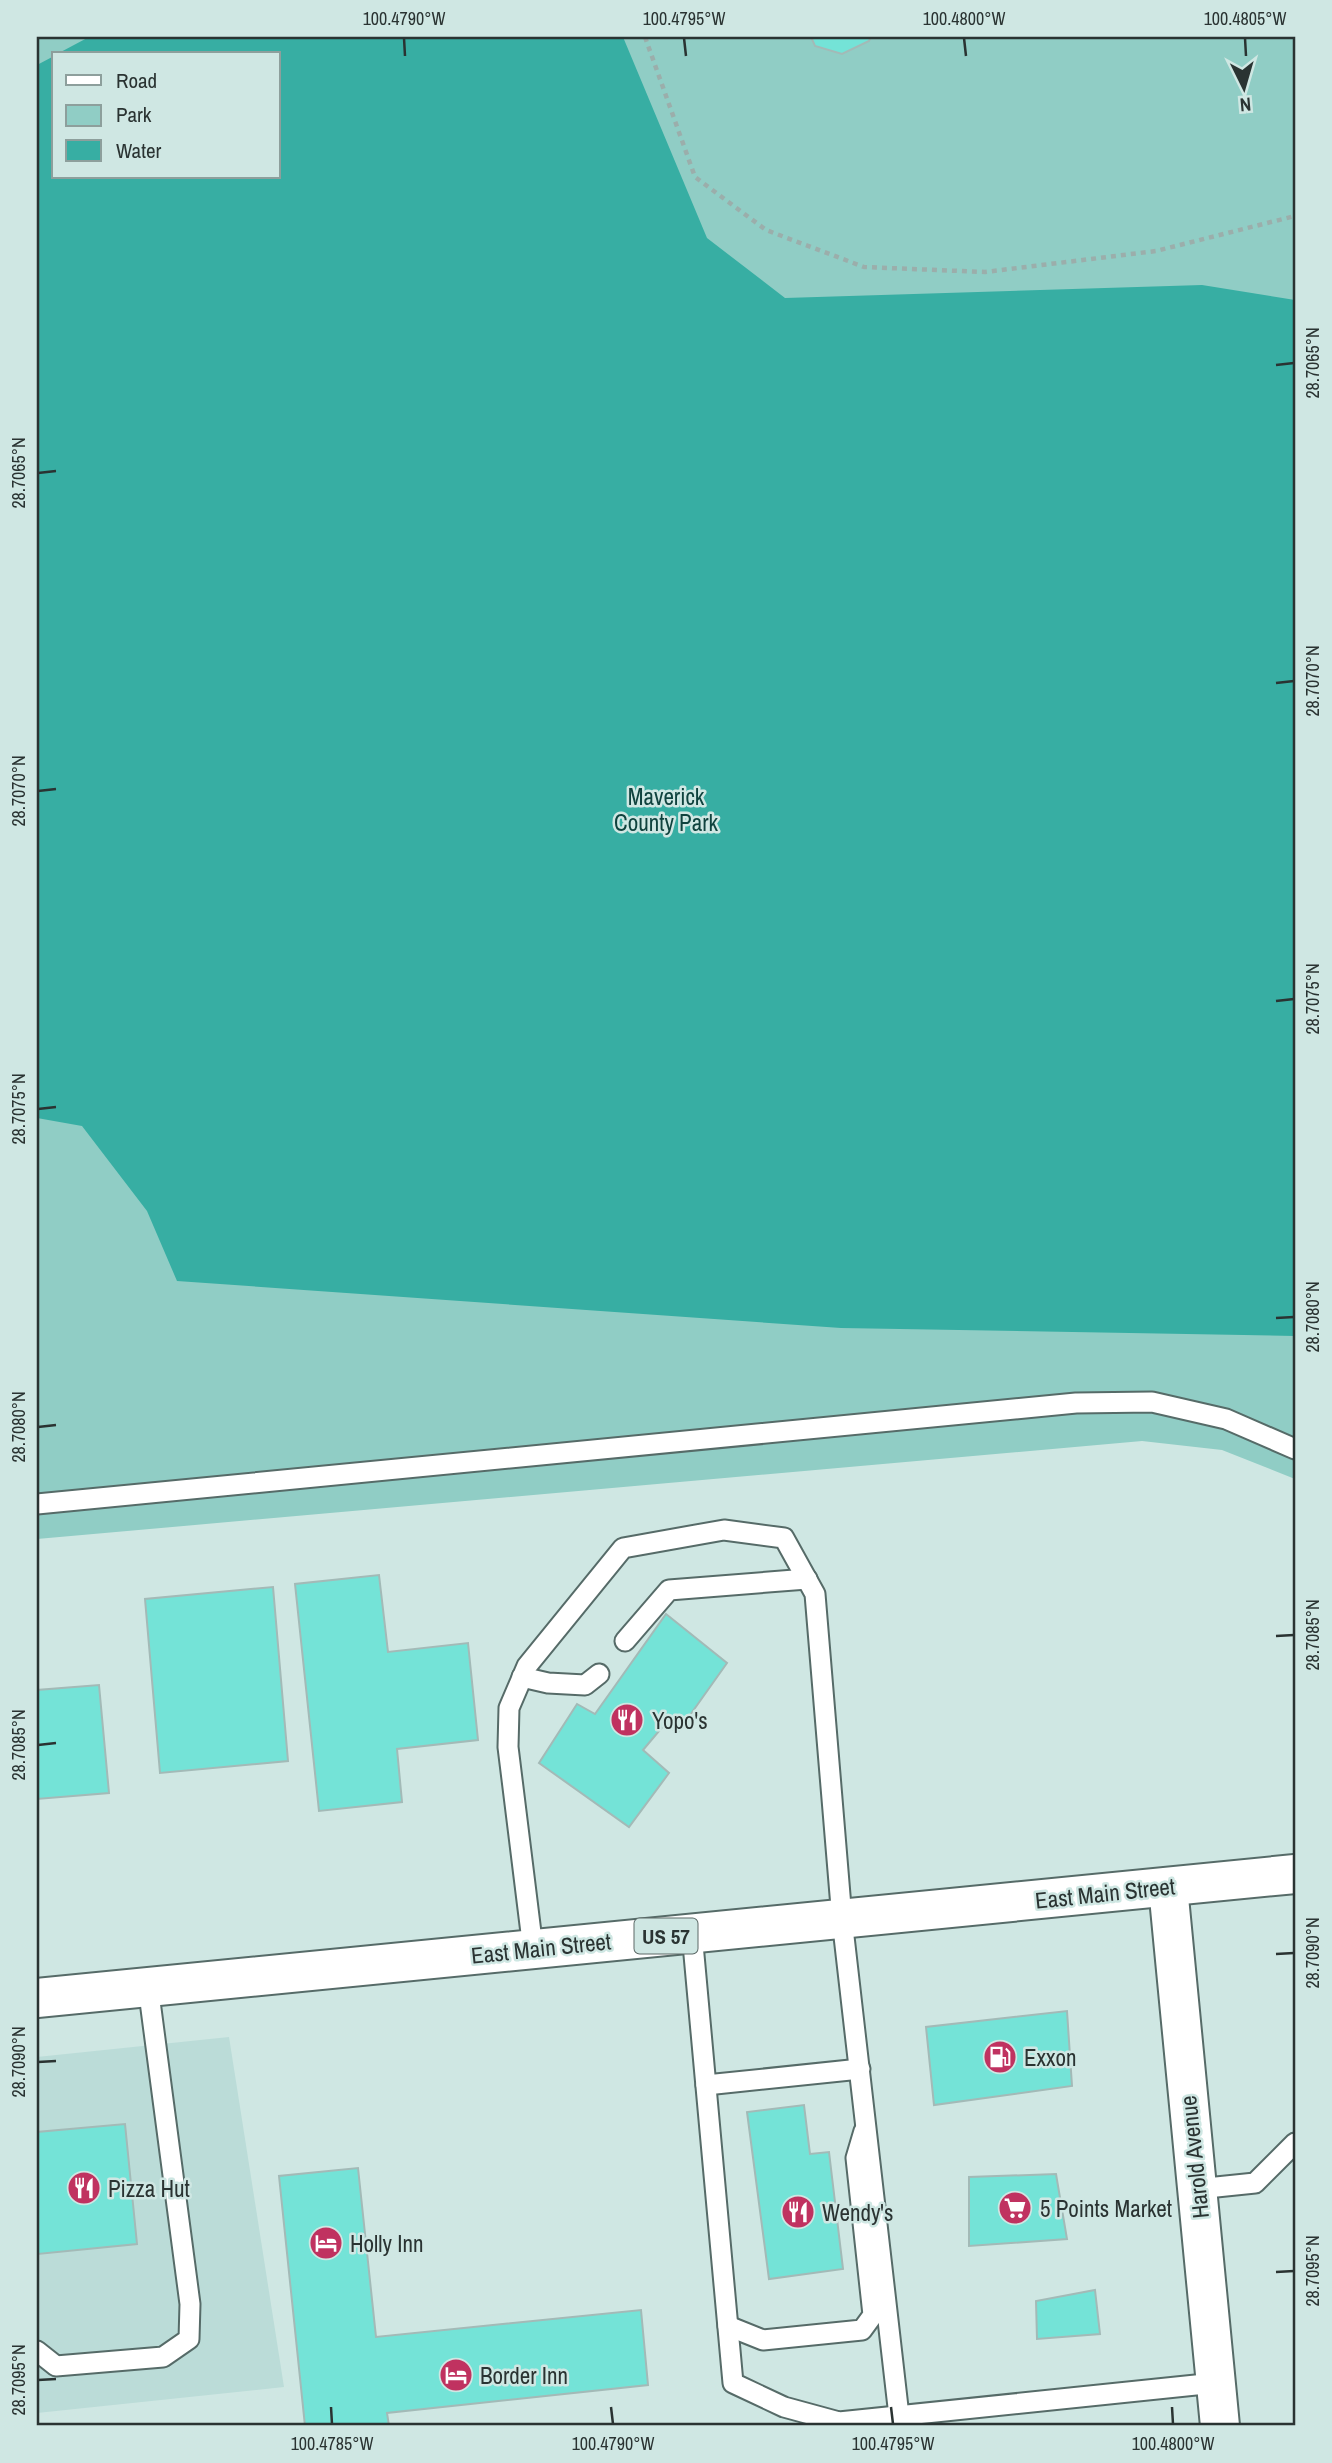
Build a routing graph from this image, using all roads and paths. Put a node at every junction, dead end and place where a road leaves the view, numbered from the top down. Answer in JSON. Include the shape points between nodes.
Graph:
{"nodes":[{"id":1,"x":645,"y":37,"type":"edge"},
{"id":2,"x":1295,"y":216,"type":"edge"},
{"id":3,"x":1295,"y":1449,"type":"edge"},
{"id":4,"x":37,"y":1504,"type":"edge"},
{"id":5,"x":807,"y":1579,"type":"junction"},
{"id":6,"x":625,"y":1641,"type":"dead end"},
{"id":7,"x":599,"y":1674,"type":"dead end"},
{"id":8,"x":522,"y":1677,"type":"junction"},
{"id":9,"x":1295,"y":1874,"type":"edge"},
{"id":10,"x":1168,"y":1887,"type":"junction"},
{"id":11,"x":842,"y":1919,"type":"junction"},
{"id":12,"x":692,"y":1933,"type":"junction"},
{"id":13,"x":533,"y":1949,"type":"junction"},
{"id":14,"x":148,"y":1986,"type":"junction"},
{"id":15,"x":37,"y":1998,"type":"edge"},
{"id":16,"x":860,"y":2069,"type":"junction"},
{"id":17,"x":706,"y":2085,"type":"junction"},
{"id":18,"x":866,"y":2124,"type":"junction"},
{"id":19,"x":1295,"y":2143,"type":"edge"},
{"id":20,"x":1197,"y":2189,"type":"junction"},
{"id":21,"x":728,"y":2326,"type":"junction"},
{"id":22,"x":37,"y":2351,"type":"edge"},
{"id":23,"x":1216,"y":2383,"type":"junction"},
{"id":24,"x":899,"y":2416,"type":"junction"},
{"id":25,"x":1220,"y":2426,"type":"edge"}],
"edges":[{"from":1,"to":2,"type":"path","via":[[695,177],[766,230],[864,267],[985,272],[1156,251]]},
{"from":3,"to":4,"type":"lane","via":[[1226,1419],[1152,1402],[1076,1403]]},
{"from":5,"to":6,"type":"lane","via":[[669,1590]]},
{"from":5,"to":8,"type":"lane","via":[[784,1538],[724,1530],[623,1548]]},
{"from":5,"to":11,"type":"lane","via":[[815,1594]]},
{"from":7,"to":8,"type":"lane","via":[[585,1685]]},
{"from":8,"to":13,"type":"lane","via":[[509,1709],[508,1747]]},
{"from":9,"to":10,"type":"main road","name":"East Main Street","number":"US 57"},
{"from":10,"to":11,"type":"main road","name":"East Main Street","number":"US 57"},
{"from":10,"to":20,"type":"main road","name":"Harold Avenue"},
{"from":11,"to":12,"type":"main road","name":"East Main Street","number":"US 57"},
{"from":11,"to":16,"type":"lane"},
{"from":12,"to":13,"type":"main road","name":"East Main Street","number":"US 57"},
{"from":12,"to":17,"type":"lane"},
{"from":13,"to":14,"type":"main road","name":"East Main Street","number":"US 57"},
{"from":14,"to":15,"type":"main road","name":"East Main Street","number":"US 57"},
{"from":14,"to":22,"type":"lane","via":[[190,2304],[189,2339],[163,2357],[111,2362],[56,2366]]},
{"from":16,"to":17,"type":"lane"},
{"from":16,"to":18,"type":"lane"},
{"from":17,"to":21,"type":"lane"},
{"from":18,"to":21,"type":"lane","via":[[856,2158],[873,2315],[862,2330],[763,2340]]},
{"from":18,"to":24,"type":"lane"},
{"from":19,"to":20,"type":"lane","via":[[1255,2183]]},
{"from":20,"to":23,"type":"main road","name":"Harold Avenue"},
{"from":21,"to":24,"type":"lane","via":[[733,2383],[784,2407],[839,2422]]},
{"from":23,"to":24,"type":"lane"},
{"from":23,"to":25,"type":"main road","name":"Harold Avenue"}]}
